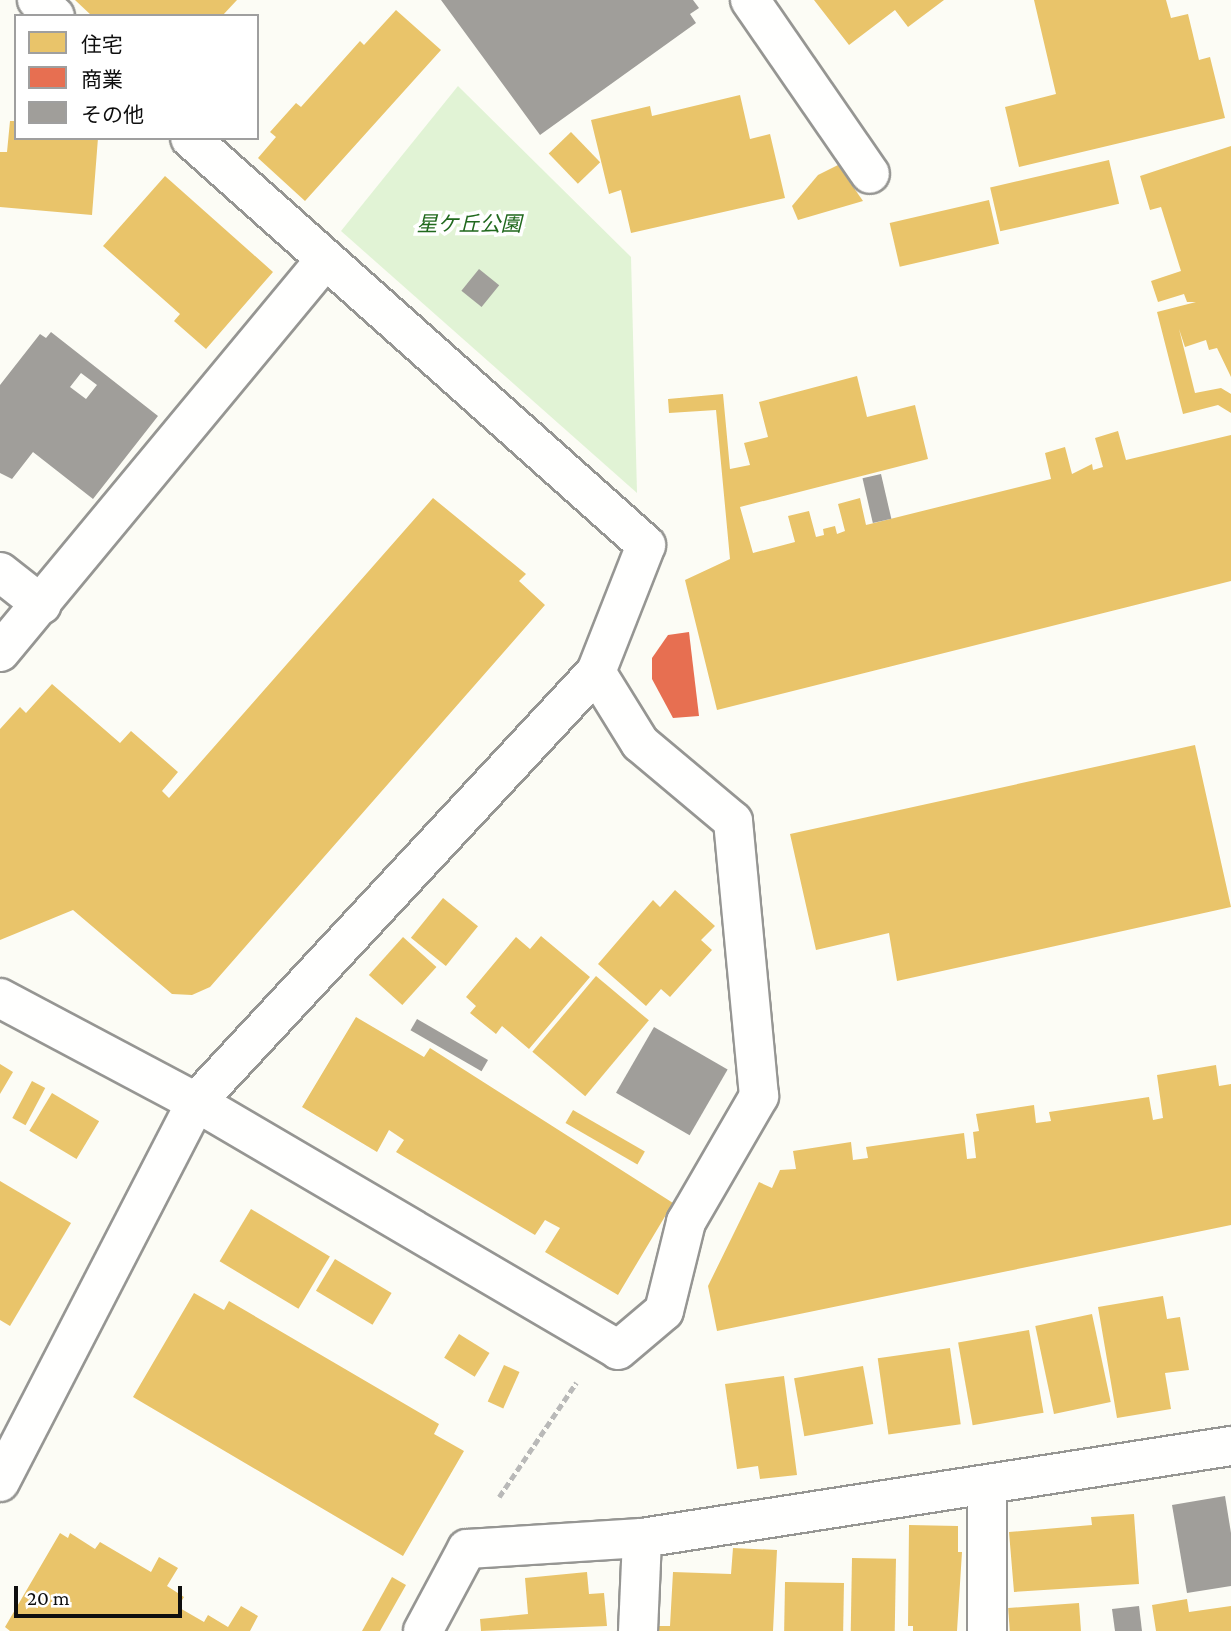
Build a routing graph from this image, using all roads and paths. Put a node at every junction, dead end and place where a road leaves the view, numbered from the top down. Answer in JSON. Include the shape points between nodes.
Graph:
{"nodes":[{"id":1,"x":37,"y":0,"type":"edge"},
{"id":2,"x":751,"y":0,"type":"edge"},
{"id":3,"x":53,"y":14,"type":"edge"},
{"id":4,"x":192,"y":140,"type":"edge"},
{"id":5,"x":870,"y":174,"type":"dead end"},
{"id":6,"x":325,"y":260,"type":"junction"},
{"id":7,"x":0,"y":572,"type":"edge"},
{"id":8,"x":42,"y":604,"type":"junction"},
{"id":9,"x":0,"y":652,"type":"edge"},
{"id":10,"x":596,"y":671,"type":"junction"},
{"id":11,"x":0,"y":998,"type":"edge"},
{"id":12,"x":196,"y":1102,"type":"junction"},
{"id":13,"x":618,"y":1350,"type":"junction"},
{"id":14,"x":1231,"y":1446,"type":"edge"},
{"id":15,"x":0,"y":1482,"type":"edge"},
{"id":16,"x":987,"y":1487,"type":"junction"},
{"id":17,"x":642,"y":1538,"type":"junction"},
{"id":18,"x":467,"y":1549,"type":"junction"},
{"id":19,"x":423,"y":1631,"type":"edge"},
{"id":20,"x":638,"y":1631,"type":"edge"},
{"id":21,"x":988,"y":1631,"type":"edge"}],
"edges":[{"from":1,"to":3,"type":"street"},
{"from":2,"to":5,"type":"street"},
{"from":4,"to":6,"type":"street"},
{"from":6,"to":8,"type":"street"},
{"from":6,"to":10,"type":"street","via":[[646,545]]},
{"from":7,"to":8,"type":"street"},
{"from":8,"to":9,"type":"street"},
{"from":10,"to":12,"type":"street"},
{"from":10,"to":13,"type":"street","via":[[640,743],[733,821],[759,1096],[686,1222],[664,1311]]},
{"from":11,"to":12,"type":"street"},
{"from":12,"to":13,"type":"street"},
{"from":12,"to":15,"type":"street"},
{"from":13,"to":18,"type":"path","via":[[569,1389]]},
{"from":14,"to":16,"type":"street"},
{"from":16,"to":17,"type":"street"},
{"from":16,"to":21,"type":"street"},
{"from":17,"to":18,"type":"street"},
{"from":17,"to":20,"type":"street"},
{"from":18,"to":19,"type":"street"}]}
